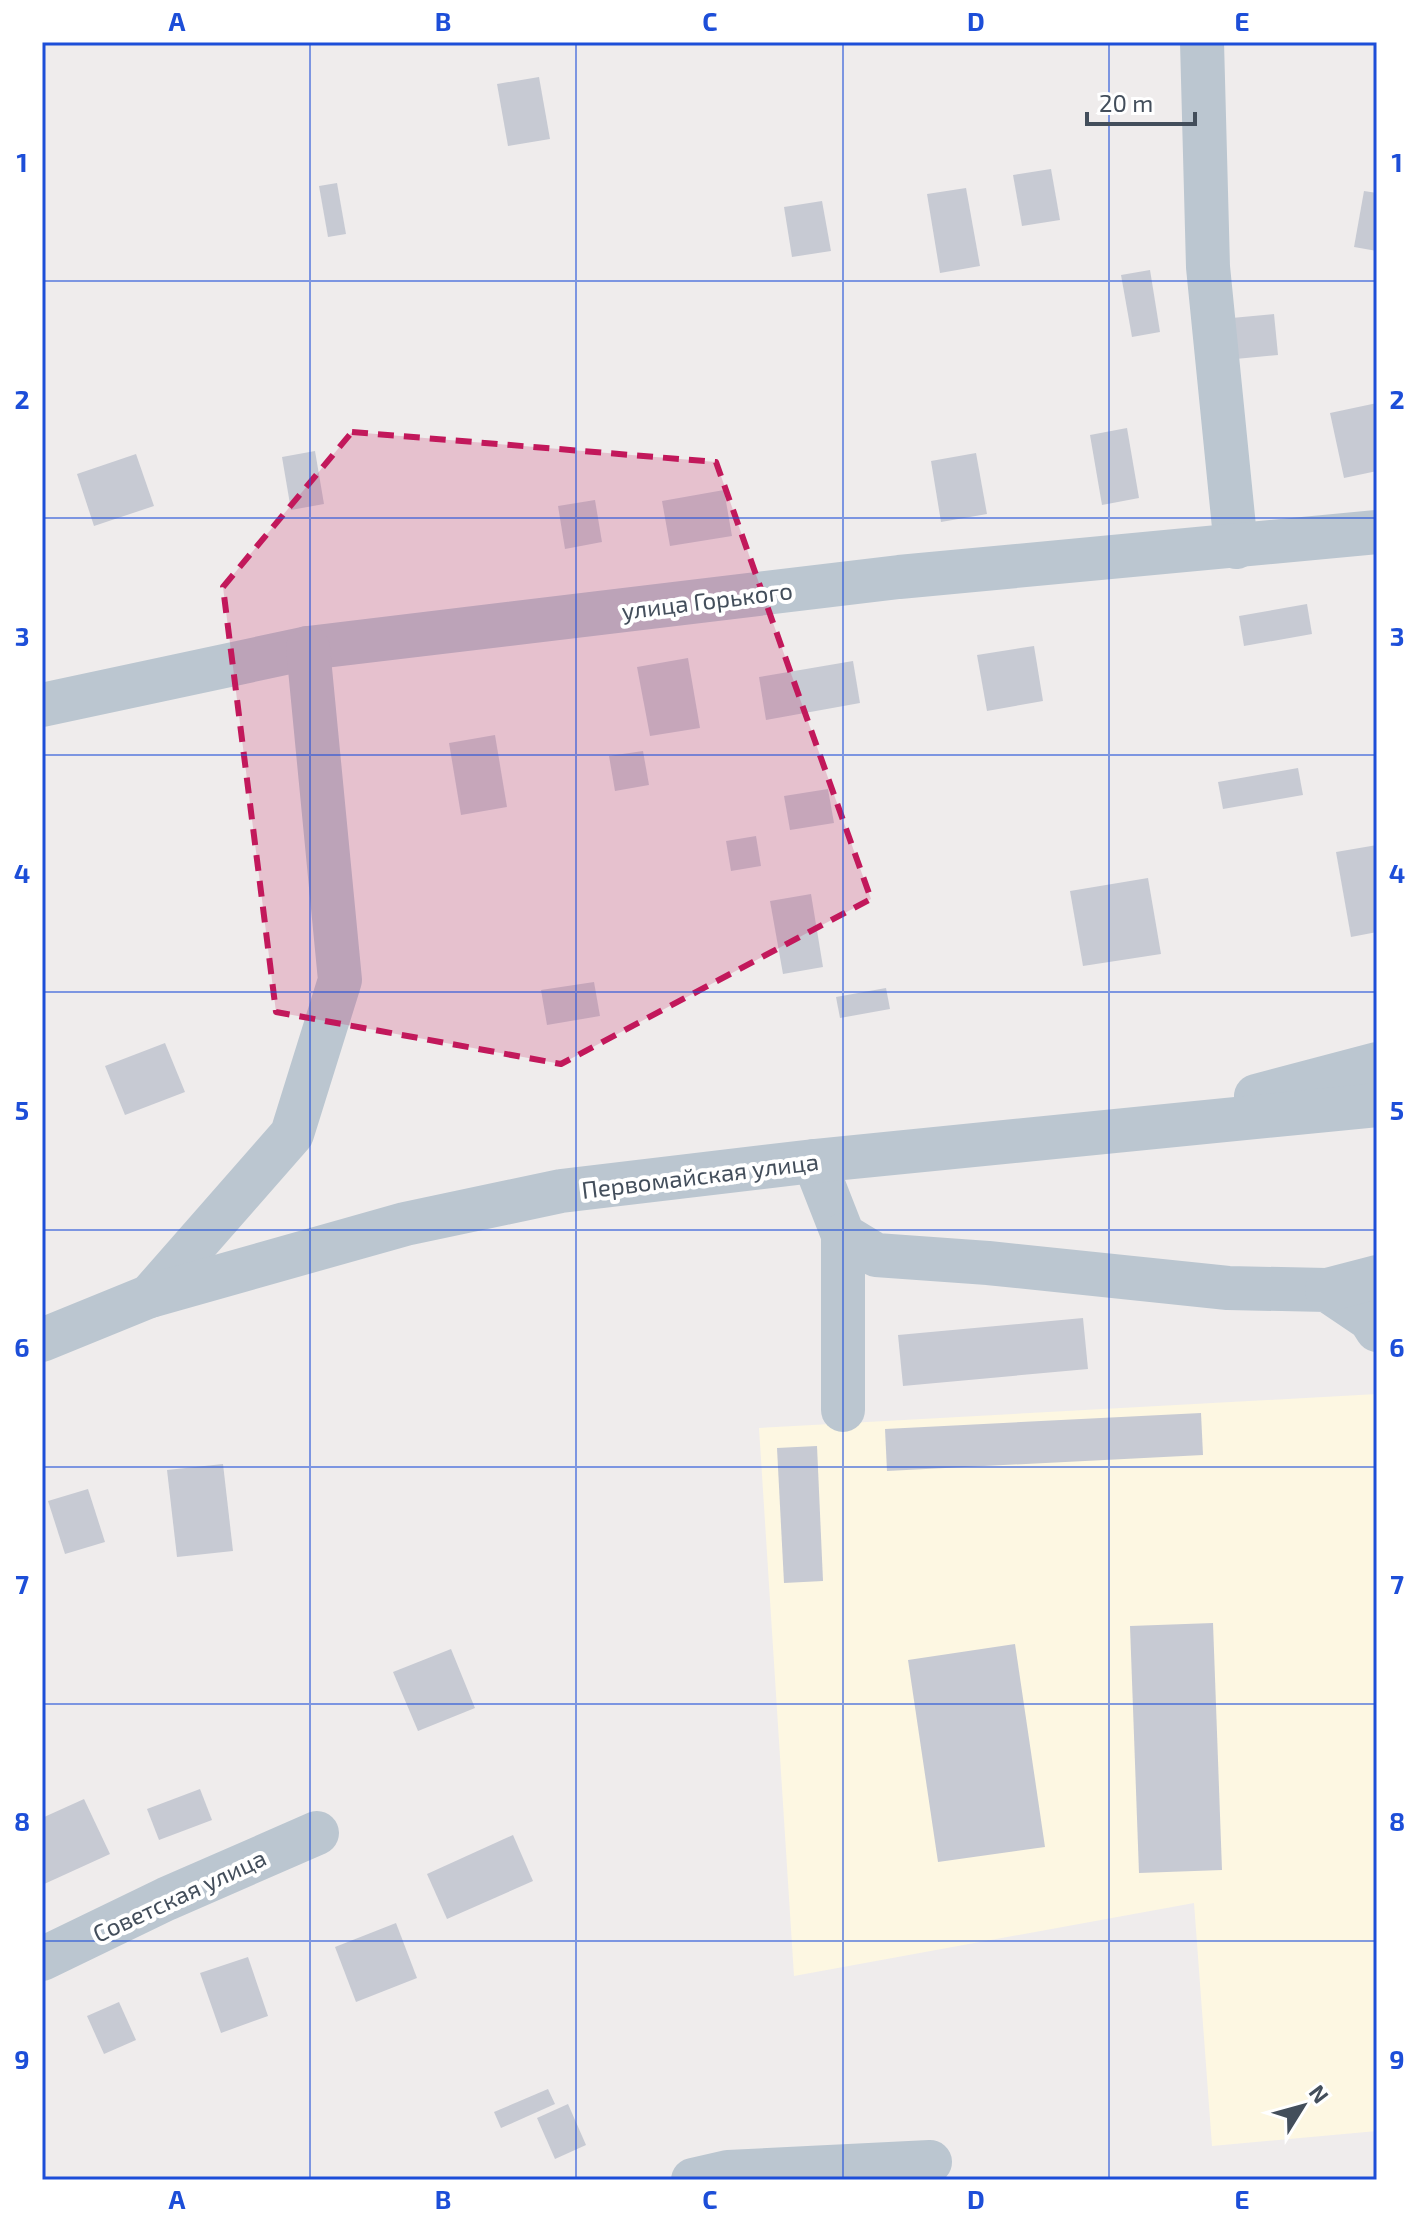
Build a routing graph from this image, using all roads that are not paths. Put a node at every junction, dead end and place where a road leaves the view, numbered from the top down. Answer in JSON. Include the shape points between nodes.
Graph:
{"nodes":[{"id":1,"x":1202,"y":42,"type":"edge"},
{"id":2,"x":1377,"y":532,"type":"edge"},
{"id":3,"x":1236,"y":547,"type":"junction"},
{"id":4,"x":308,"y":648,"type":"junction"},
{"id":5,"x":42,"y":705,"type":"edge"},
{"id":6,"x":1377,"y":1064,"type":"edge"},
{"id":7,"x":1377,"y":1105,"type":"edge"},
{"id":8,"x":1116,"y":1133,"type":"junction"},
{"id":9,"x":814,"y":1161,"type":"junction"},
{"id":10,"x":843,"y":1235,"type":"junction"},
{"id":11,"x":1377,"y":1277,"type":"edge"},
{"id":12,"x":1327,"y":1290,"type":"junction"},
{"id":13,"x":150,"y":1296,"type":"junction"},
{"id":14,"x":1377,"y":1330,"type":"edge"},
{"id":15,"x":42,"y":1340,"type":"edge"},
{"id":16,"x":843,"y":1410,"type":"dead end"},
{"id":17,"x":317,"y":1833,"type":"dead end"},
{"id":18,"x":42,"y":1959,"type":"edge"},
{"id":19,"x":930,"y":2162,"type":"dead end"},
{"id":20,"x":693,"y":2180,"type":"edge"}],
"edges":[{"from":1,"to":3,"type":"street","via":[[1208,267]]},
{"from":2,"to":3,"type":"street","name":"улица Горького"},
{"from":3,"to":4,"type":"street","name":"улица Горького","via":[[899,577]]},
{"from":4,"to":5,"type":"street","name":"улица Горького"},
{"from":4,"to":13,"type":"street","via":[[340,980],[292,1134]]},
{"from":6,"to":8,"type":"street"},
{"from":7,"to":8,"type":"street","name":"Первомайская улица"},
{"from":8,"to":9,"type":"street","name":"Первомайская улица"},
{"from":9,"to":10,"type":"street"},
{"from":9,"to":13,"type":"street","name":"Первомайская улица","via":[[561,1191],[405,1224]]},
{"from":10,"to":12,"type":"street","via":[[876,1255],[1228,1288]]},
{"from":10,"to":16,"type":"street"},
{"from":11,"to":12,"type":"street"},
{"from":12,"to":14,"type":"street","via":[[1370,1319]]},
{"from":13,"to":15,"type":"street","name":"Первомайская улица"},
{"from":17,"to":18,"type":"street","name":"Советская улица"},
{"from":19,"to":20,"type":"street","via":[[728,2172]]}]}
